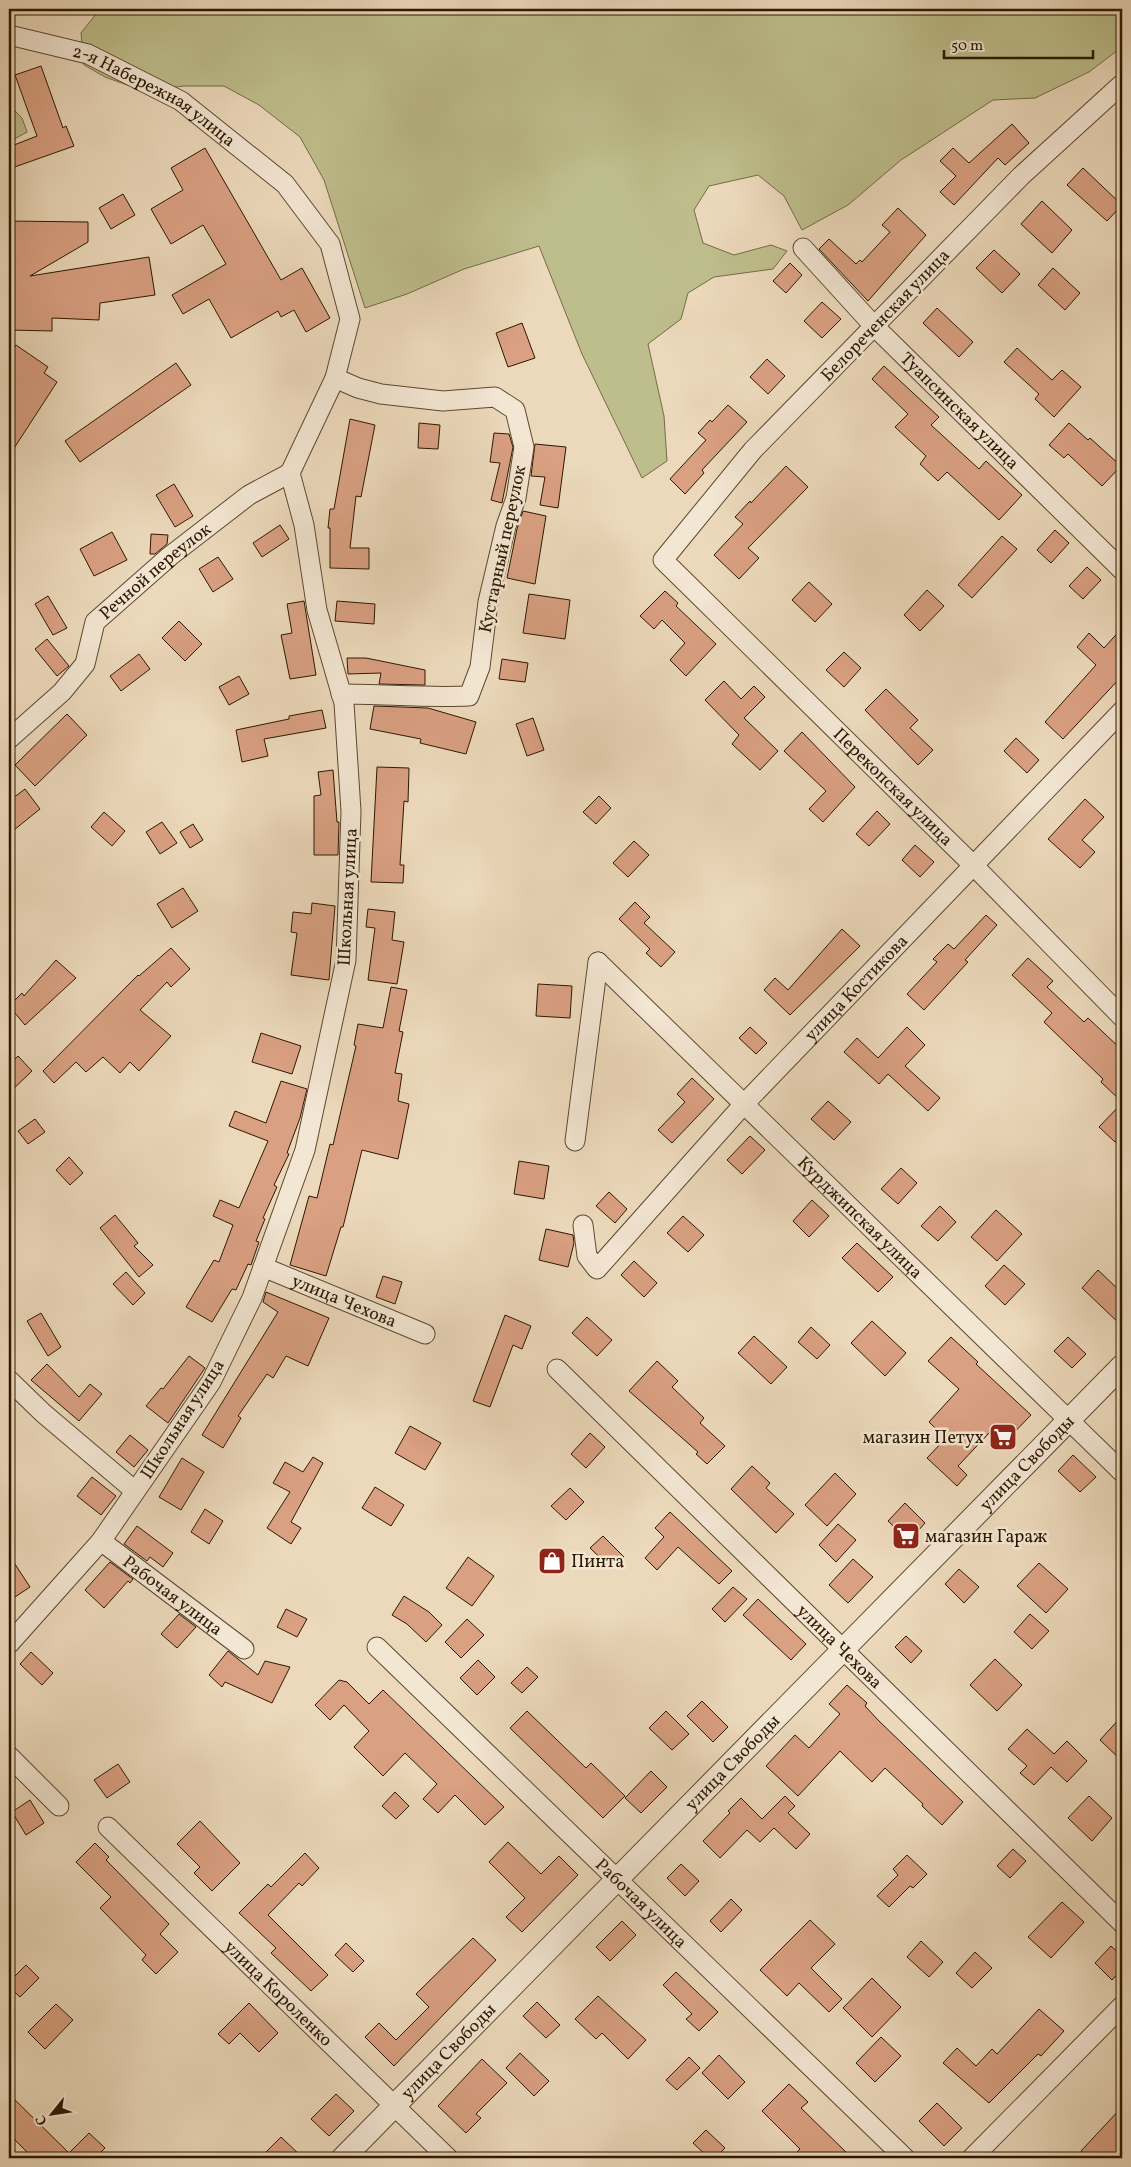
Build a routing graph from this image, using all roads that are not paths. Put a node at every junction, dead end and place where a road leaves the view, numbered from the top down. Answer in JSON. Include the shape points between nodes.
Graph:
{"nodes":[{"id":1,"x":9,"y":35,"type":"edge"},
{"id":2,"x":1118,"y":96,"type":"edge"},
{"id":3,"x":803,"y":248,"type":"dead end"},
{"id":4,"x":874,"y":326,"type":"junction"},
{"id":5,"x":335,"y":378,"type":"junction"},
{"id":6,"x":290,"y":473,"type":"junction"},
{"id":7,"x":662,"y":560,"type":"joint"},
{"id":8,"x":1122,"y":570,"type":"edge"},
{"id":9,"x":341,"y":694,"type":"junction"},
{"id":10,"x":1122,"y":711,"type":"edge"},
{"id":11,"x":9,"y":739,"type":"edge"},
{"id":12,"x":973,"y":865,"type":"junction"},
{"id":13,"x":1122,"y":1017,"type":"edge"},
{"id":14,"x":744,"y":1104,"type":"junction"},
{"id":15,"x":575,"y":1141,"type":"dead end"},
{"id":16,"x":583,"y":1225,"type":"dead end"},
{"id":17,"x":263,"y":1267,"type":"junction"},
{"id":18,"x":424,"y":1334,"type":"dead end"},
{"id":19,"x":1122,"y":1366,"type":"edge"},
{"id":20,"x":557,"y":1369,"type":"dead end"},
{"id":21,"x":9,"y":1380,"type":"edge"},
{"id":22,"x":1070,"y":1421,"type":"junction"},
{"id":23,"x":1122,"y":1472,"type":"edge"},
{"id":24,"x":135,"y":1491,"type":"junction"},
{"id":25,"x":101,"y":1541,"type":"junction"},
{"id":26,"x":9,"y":1644,"type":"edge"},
{"id":27,"x":377,"y":1648,"type":"dead end"},
{"id":28,"x":244,"y":1649,"type":"dead end"},
{"id":29,"x":844,"y":1650,"type":"junction"},
{"id":30,"x":9,"y":1756,"type":"edge"},
{"id":31,"x":59,"y":1806,"type":"dead end"},
{"id":32,"x":108,"y":1827,"type":"dead end"},
{"id":33,"x":617,"y":1880,"type":"junction"},
{"id":34,"x":1122,"y":1923,"type":"edge"},
{"id":35,"x":1122,"y":2006,"type":"edge"},
{"id":36,"x":394,"y":2106,"type":"junction"},
{"id":37,"x":343,"y":2158,"type":"edge"},
{"id":38,"x":448,"y":2158,"type":"edge"},
{"id":39,"x":905,"y":2158,"type":"edge"},
{"id":40,"x":972,"y":2158,"type":"edge"}],
"edges":[{"from":1,"to":5,"type":"street","name":"2-я Набережная улица","via":[[88,54],[181,101],[285,184],[330,244],[350,319]]},
{"from":2,"to":4,"type":"street","name":"Белореченская улица","via":[[1021,176]]},
{"from":3,"to":4,"type":"street","name":"Туапсинская улица"},
{"from":4,"to":7,"type":"street","name":"Белореченская улица","via":[[753,450]]},
{"from":4,"to":8,"type":"street","name":"Туапсинская улица"},
{"from":5,"to":6,"type":"street"},
{"from":5,"to":9,"type":"street","name":"Кустарный переулок","via":[[381,394],[443,401],[495,398],[516,410],[524,447],[516,498],[488,602],[480,667],[469,696],[424,698]]},
{"from":6,"to":9,"type":"street","name":"Школьная улица","via":[[304,525],[317,610]]},
{"from":6,"to":11,"type":"street","name":"Речной переулок","via":[[249,495],[121,597],[95,622],[85,664],[62,692]]},
{"from":7,"to":12,"type":"street","name":"Перекопская улица"},
{"from":9,"to":17,"type":"street","name":"Школьная улица","via":[[350,811],[346,960],[305,1150]]},
{"from":10,"to":12,"type":"street","name":"улица Костикова"},
{"from":12,"to":13,"type":"street","name":"Перекопская улица"},
{"from":12,"to":14,"type":"street","name":"улица Костикова"},
{"from":14,"to":15,"type":"street","name":"Курджипская улица","via":[[598,962]]},
{"from":14,"to":16,"type":"street","name":"улица Костикова","via":[[597,1270],[587,1256]]},
{"from":14,"to":22,"type":"street","name":"Курджипская улица"},
{"from":17,"to":18,"type":"street","name":"улица Чехова"},
{"from":17,"to":24,"type":"street","name":"Школьная улица","via":[[252,1298],[212,1382]]},
{"from":19,"to":22,"type":"street","name":"улица Свободы"},
{"from":20,"to":29,"type":"street","name":"улица Чехова"},
{"from":21,"to":24,"type":"street"},
{"from":22,"to":23,"type":"street","name":"Курджипская улица"},
{"from":22,"to":29,"type":"street","name":"улица Свободы"},
{"from":24,"to":25,"type":"street","name":"Школьная улица"},
{"from":25,"to":26,"type":"street","name":"Школьная улица"},
{"from":25,"to":28,"type":"street","name":"Рабочая улица"},
{"from":27,"to":33,"type":"street","name":"Рабочая улица"},
{"from":29,"to":33,"type":"street","name":"улица Свободы"},
{"from":29,"to":34,"type":"street","name":"улица Чехова"},
{"from":30,"to":31,"type":"street"},
{"from":32,"to":36,"type":"street","name":"улица Короленко"},
{"from":33,"to":36,"type":"street","name":"улица Свободы"},
{"from":33,"to":39,"type":"street","name":"Рабочая улица"},
{"from":35,"to":40,"type":"street"},
{"from":36,"to":37,"type":"street","name":"улица Свободы"},
{"from":36,"to":38,"type":"street","name":"улица Короленко"}]}
